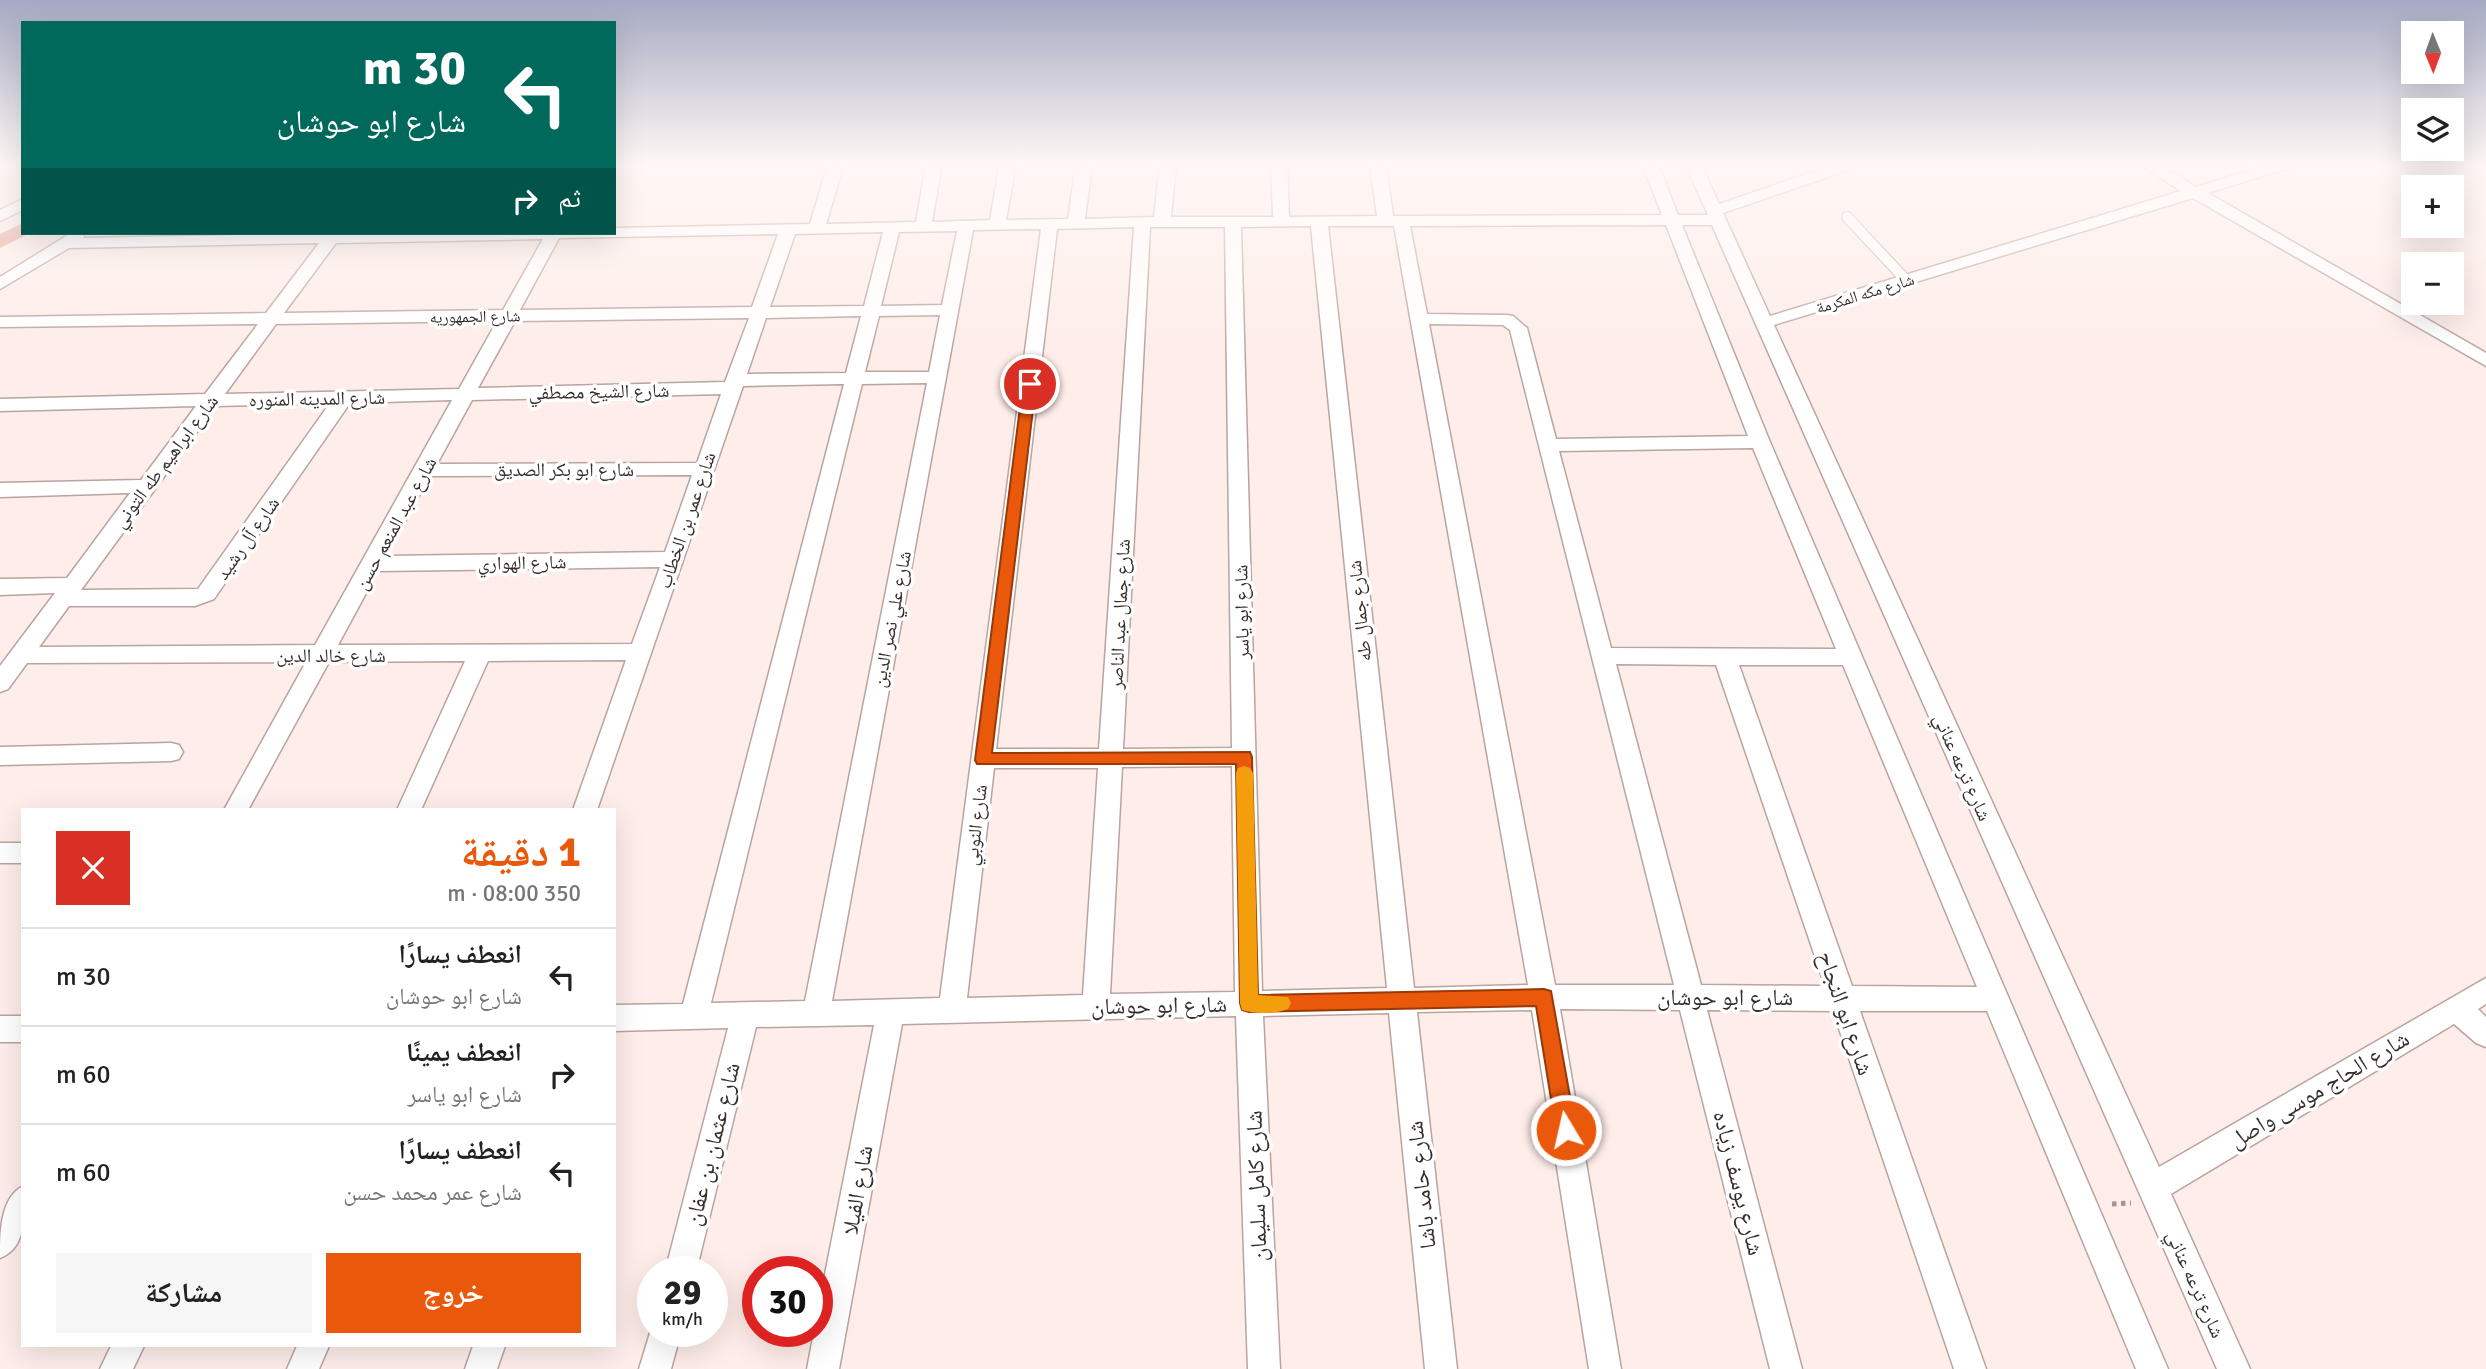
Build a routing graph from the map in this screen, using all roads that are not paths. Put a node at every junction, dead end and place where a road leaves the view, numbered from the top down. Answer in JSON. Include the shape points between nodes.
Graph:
{"nodes":[{"id":1,"x":892,"y":228,"type":"junction"},
{"id":2,"x":896,"y":228,"type":"edge"},
{"id":3,"x":966,"y":228,"type":"edge"},
{"id":4,"x":1049,"y":228,"type":"edge"},
{"id":5,"x":1152,"y":228,"type":"edge"},
{"id":6,"x":1233,"y":228,"type":"edge"},
{"id":7,"x":1319,"y":228,"type":"edge"},
{"id":8,"x":1395,"y":228,"type":"edge"},
{"id":9,"x":1675,"y":228,"type":"edge"},
{"id":10,"x":1721,"y":228,"type":"edge"},
{"id":11,"x":1857,"y":228,"type":"edge"},
{"id":12,"x":2079,"y":228,"type":"edge"},
{"id":13,"x":2255,"y":228,"type":"edge"},
{"id":14,"x":788,"y":230,"type":"junction"},
{"id":15,"x":816,"y":230,"type":"joint"},
{"id":16,"x":616,"y":234,"type":"edge"},
{"id":17,"x":79,"y":235,"type":"edge"},
{"id":18,"x":466,"y":235,"type":"edge"},
{"id":19,"x":553,"y":235,"type":"edge"},
{"id":20,"x":330,"y":239,"type":"junction"},
{"id":21,"x":65,"y":243,"type":"junction"},
{"id":22,"x":1906,"y":280,"type":"junction"},
{"id":23,"x":0,"y":284,"type":"edge"},
{"id":24,"x":950,"y":310,"type":"junction"},
{"id":25,"x":871,"y":311,"type":"junction"},
{"id":26,"x":759,"y":313,"type":"junction"},
{"id":27,"x":509,"y":316,"type":"junction"},
{"id":28,"x":271,"y":318,"type":"junction"},
{"id":29,"x":1419,"y":319,"type":"junction"},
{"id":30,"x":0,"y":322,"type":"edge"},
{"id":31,"x":1764,"y":323,"type":"junction"},
{"id":32,"x":2486,"y":361,"type":"edge"},
{"id":33,"x":937,"y":377,"type":"junction"},
{"id":34,"x":854,"y":379,"type":"junction"},
{"id":35,"x":734,"y":384,"type":"junction"},
{"id":36,"x":466,"y":394,"type":"junction"},
{"id":37,"x":344,"y":397,"type":"junction"},
{"id":38,"x":210,"y":400,"type":"junction"},
{"id":39,"x":0,"y":405,"type":"edge"},
{"id":40,"x":1760,"y":442,"type":"junction"},
{"id":41,"x":1547,"y":445,"type":"junction"},
{"id":42,"x":704,"y":469,"type":"junction"},
{"id":43,"x":424,"y":470,"type":"junction"},
{"id":44,"x":146,"y":486,"type":"junction"},
{"id":45,"x":0,"y":489,"type":"edge"},
{"id":46,"x":673,"y":559,"type":"junction"},
{"id":47,"x":372,"y":564,"type":"junction"},
{"id":48,"x":0,"y":587,"type":"edge"},
{"id":49,"x":68,"y":592,"type":"junction"},
{"id":50,"x":640,"y":652,"type":"junction"},
{"id":51,"x":480,"y":653,"type":"junction"},
{"id":52,"x":21,"y":655,"type":"junction"},
{"id":53,"x":322,"y":655,"type":"junction"},
{"id":54,"x":1601,"y":656,"type":"junction"},
{"id":55,"x":1725,"y":657,"type":"junction"},
{"id":56,"x":1850,"y":657,"type":"junction"},
{"id":57,"x":0,"y":683,"type":"edge"},
{"id":58,"x":171,"y":752,"type":"dead end"},
{"id":59,"x":0,"y":756,"type":"edge"},
{"id":60,"x":1244,"y":757,"type":"junction"},
{"id":61,"x":1110,"y":758,"type":"junction"},
{"id":62,"x":983,"y":760,"type":"junction"},
{"id":63,"x":237,"y":808,"type":"edge"},
{"id":64,"x":410,"y":808,"type":"edge"},
{"id":65,"x":586,"y":808,"type":"edge"},
{"id":66,"x":0,"y":853,"type":"edge"},
{"id":67,"x":21,"y":853,"type":"edge"},
{"id":68,"x":2486,"y":990,"type":"edge"},
{"id":69,"x":1692,"y":996,"type":"junction"},
{"id":70,"x":1544,"y":998,"type":"junction"},
{"id":71,"x":1840,"y":998,"type":"junction"},
{"id":72,"x":1997,"y":999,"type":"junction"},
{"id":73,"x":1400,"y":1001,"type":"junction"},
{"id":74,"x":1249,"y":1003,"type":"junction"},
{"id":75,"x":1096,"y":1006,"type":"junction"},
{"id":76,"x":2456,"y":1008,"type":"junction"},
{"id":77,"x":952,"y":1010,"type":"junction"},
{"id":78,"x":890,"y":1012,"type":"junction"},
{"id":79,"x":816,"y":1013,"type":"junction"},
{"id":80,"x":745,"y":1015,"type":"junction"},
{"id":81,"x":694,"y":1016,"type":"junction"},
{"id":82,"x":616,"y":1018,"type":"edge"},
{"id":83,"x":0,"y":1029,"type":"edge"},
{"id":84,"x":21,"y":1029,"type":"edge"},
{"id":85,"x":2486,"y":1034,"type":"edge"},
{"id":86,"x":2146,"y":1195,"type":"junction"},
{"id":87,"x":21,"y":1205,"type":"edge"},
{"id":88,"x":0,"y":1243,"type":"edge"},
{"id":89,"x":684,"y":1256,"type":"edge"},
{"id":90,"x":127,"y":1347,"type":"edge"},
{"id":91,"x":313,"y":1347,"type":"edge"},
{"id":92,"x":489,"y":1347,"type":"edge"},
{"id":93,"x":660,"y":1347,"type":"edge"},
{"id":94,"x":116,"y":1369,"type":"edge"},
{"id":95,"x":303,"y":1369,"type":"edge"},
{"id":96,"x":481,"y":1369,"type":"edge"},
{"id":97,"x":655,"y":1369,"type":"edge"},
{"id":98,"x":824,"y":1369,"type":"edge"},
{"id":99,"x":1264,"y":1369,"type":"edge"},
{"id":100,"x":1441,"y":1369,"type":"edge"},
{"id":101,"x":1605,"y":1369,"type":"edge"},
{"id":102,"x":1786,"y":1369,"type":"edge"},
{"id":103,"x":1970,"y":1369,"type":"edge"},
{"id":104,"x":2152,"y":1369,"type":"edge"},
{"id":105,"x":2234,"y":1369,"type":"edge"}],
"edges":[{"from":1,"to":2,"type":"street"},
{"from":1,"to":15,"type":"street"},
{"from":1,"to":25,"type":"street"},
{"from":3,"to":24,"type":"street","name":"شارع علي نصر الدين"},
{"from":4,"to":62,"type":"street","name":"شارع النوبي"},
{"from":5,"to":61,"type":"street","name":"شارع جمال عبد الناصر"},
{"from":6,"to":60,"type":"street","name":"شارع ابو ياسر"},
{"from":7,"to":73,"type":"street","name":"شارع جمال طه"},
{"from":8,"to":29,"type":"street"},
{"from":9,"to":40,"type":"street"},
{"from":10,"to":31,"type":"street","name":"شارع ترعه عناني"},
{"from":11,"to":22,"type":"lane"},
{"from":12,"to":22,"type":"street","name":"شارع مكه المكرمة"},
{"from":13,"to":32,"type":"street"},
{"from":14,"to":15,"type":"street"},
{"from":14,"to":16,"type":"street"},
{"from":14,"to":26,"type":"street","name":"شارع عمر بن الخطاب"},
{"from":17,"to":21,"type":"street"},
{"from":18,"to":20,"type":"street"},
{"from":19,"to":27,"type":"street","name":"شارع عبد المنعم حسن"},
{"from":20,"to":21,"type":"street"},
{"from":20,"to":28,"type":"street","name":"شارع ابراهيم طه التوني"},
{"from":21,"to":23,"type":"street"},
{"from":22,"to":31,"type":"street","name":"شارع مكه المكرمة"},
{"from":24,"to":25,"type":"street","name":"شارع الجمهوريه"},
{"from":24,"to":33,"type":"street","name":"شارع علي نصر الدين"},
{"from":25,"to":26,"type":"street","name":"شارع الجمهوريه"},
{"from":25,"to":34,"type":"street"},
{"from":26,"to":27,"type":"street","name":"شارع الجمهوريه"},
{"from":26,"to":35,"type":"street","name":"شارع عمر بن الخطاب"},
{"from":27,"to":28,"type":"street","name":"شارع الجمهوريه"},
{"from":27,"to":36,"type":"street","name":"شارع عبد المنعم حسن"},
{"from":28,"to":30,"type":"street","name":"شارع الجمهوريه"},
{"from":28,"to":38,"type":"street","name":"شارع ابراهيم طه التوني"},
{"from":29,"to":41,"type":"street","name":"شارع يوسف زياده","via":[[1507,320],[1517,325]]},
{"from":29,"to":70,"type":"street"},
{"from":31,"to":86,"type":"street","name":"شارع ترعه عناني"},
{"from":33,"to":34,"type":"street","name":"شارع الشيخ مصطفي"},
{"from":33,"to":79,"type":"street","name":"شارع علي نصر الدين"},
{"from":34,"to":35,"type":"street","name":"شارع الشيخ مصطفي"},
{"from":34,"to":81,"type":"street"},
{"from":35,"to":36,"type":"street","name":"شارع الشيخ مصطفي"},
{"from":35,"to":42,"type":"street","name":"شارع عمر بن الخطاب"},
{"from":36,"to":37,"type":"street","name":"شارع المدينه المنوره"},
{"from":36,"to":43,"type":"street","name":"شارع عبد المنعم حسن"},
{"from":37,"to":38,"type":"street","name":"شارع المدينه المنوره"},
{"from":37,"to":49,"type":"street","name":"شارع آل رشيد","via":[[209,592],[192,598]]},
{"from":38,"to":39,"type":"street","name":"شارع المدينه المنوره"},
{"from":38,"to":44,"type":"street","name":"شارع ابراهيم طه التوني"},
{"from":40,"to":41,"type":"street"},
{"from":40,"to":56,"type":"street"},
{"from":41,"to":54,"type":"street","name":"شارع يوسف زياده"},
{"from":42,"to":43,"type":"street","name":"شارع ابو بكر الصديق"},
{"from":42,"to":46,"type":"street","name":"شارع عمر بن الخطاب"},
{"from":43,"to":47,"type":"street","name":"شارع عبد المنعم حسن"},
{"from":44,"to":45,"type":"street"},
{"from":44,"to":49,"type":"street","name":"شارع ابراهيم طه التوني"},
{"from":46,"to":47,"type":"street","name":"شارع الهواري"},
{"from":46,"to":50,"type":"street","name":"شارع عمر بن الخطاب"},
{"from":47,"to":53,"type":"street","name":"شارع عبد المنعم حسن"},
{"from":48,"to":49,"type":"street","name":"شارع آل رشيد"},
{"from":49,"to":52,"type":"street","name":"شارع ابراهيم طه التوني"},
{"from":50,"to":51,"type":"street","name":"شارع خالد الدين"},
{"from":50,"to":65,"type":"street","name":"شارع عمر بن الخطاب"},
{"from":51,"to":53,"type":"street","name":"شارع خالد الدين"},
{"from":51,"to":64,"type":"street"},
{"from":52,"to":53,"type":"street","name":"شارع خالد الدين"},
{"from":52,"to":57,"type":"street","name":"شارع ابراهيم طه التوني"},
{"from":53,"to":63,"type":"street","name":"شارع عبد المنعم حسن"},
{"from":54,"to":55,"type":"street"},
{"from":54,"to":69,"type":"street","name":"شارع يوسف زياده"},
{"from":55,"to":56,"type":"street"},
{"from":55,"to":71,"type":"street","name":"شارع ابو النجاح"},
{"from":56,"to":72,"type":"street"},
{"from":58,"to":59,"type":"street"},
{"from":60,"to":61,"type":"street"},
{"from":60,"to":74,"type":"street","name":"شارع ابو ياسر"},
{"from":61,"to":62,"type":"street"},
{"from":61,"to":75,"type":"street","name":"شارع جمال عبد الناصر"},
{"from":62,"to":77,"type":"street","name":"شارع النوبي"},
{"from":66,"to":67,"type":"street"},
{"from":68,"to":76,"type":"street","name":"شارع الحاج موسى واصل"},
{"from":69,"to":70,"type":"street","name":"شارع ابو حوشان"},
{"from":69,"to":71,"type":"street","name":"شارع ابو حوشان"},
{"from":69,"to":102,"type":"street","name":"شارع يوسف زياده"},
{"from":70,"to":73,"type":"street","name":"شارع ابو حوشان"},
{"from":70,"to":101,"type":"street"},
{"from":71,"to":72,"type":"street","name":"شارع ابو حوشان"},
{"from":71,"to":103,"type":"street","name":"شارع ابو النجاح"},
{"from":72,"to":104,"type":"street"},
{"from":73,"to":74,"type":"street","name":"شارع ابو حوشان"},
{"from":73,"to":100,"type":"street","name":"شارع حامد باشا"},
{"from":74,"to":75,"type":"street","name":"شارع ابو حوشان"},
{"from":74,"to":99,"type":"street","name":"شارع كامل سليمان"},
{"from":75,"to":77,"type":"street","name":"شارع ابو حوشان"},
{"from":76,"to":85,"type":"street"},
{"from":76,"to":86,"type":"street","name":"شارع الحاج موسى واصل"},
{"from":77,"to":78,"type":"street","name":"شارع ابو حوشان"},
{"from":78,"to":79,"type":"street","name":"شارع ابو حوشان"},
{"from":78,"to":98,"type":"street","name":"شارع الفيلا"},
{"from":79,"to":80,"type":"street","name":"شارع ابو حوشان"},
{"from":80,"to":81,"type":"street","name":"شارع ابو حوشان"},
{"from":80,"to":89,"type":"street","name":"شارع عثمان بن عفان"},
{"from":81,"to":82,"type":"street","name":"شارع ابو حوشان"},
{"from":83,"to":84,"type":"street"},
{"from":86,"to":105,"type":"street","name":"شارع ترعه عناني"},
{"from":87,"to":88,"type":"street"},
{"from":90,"to":94,"type":"street"},
{"from":91,"to":95,"type":"street"},
{"from":92,"to":96,"type":"street"},
{"from":93,"to":97,"type":"street"}]}
